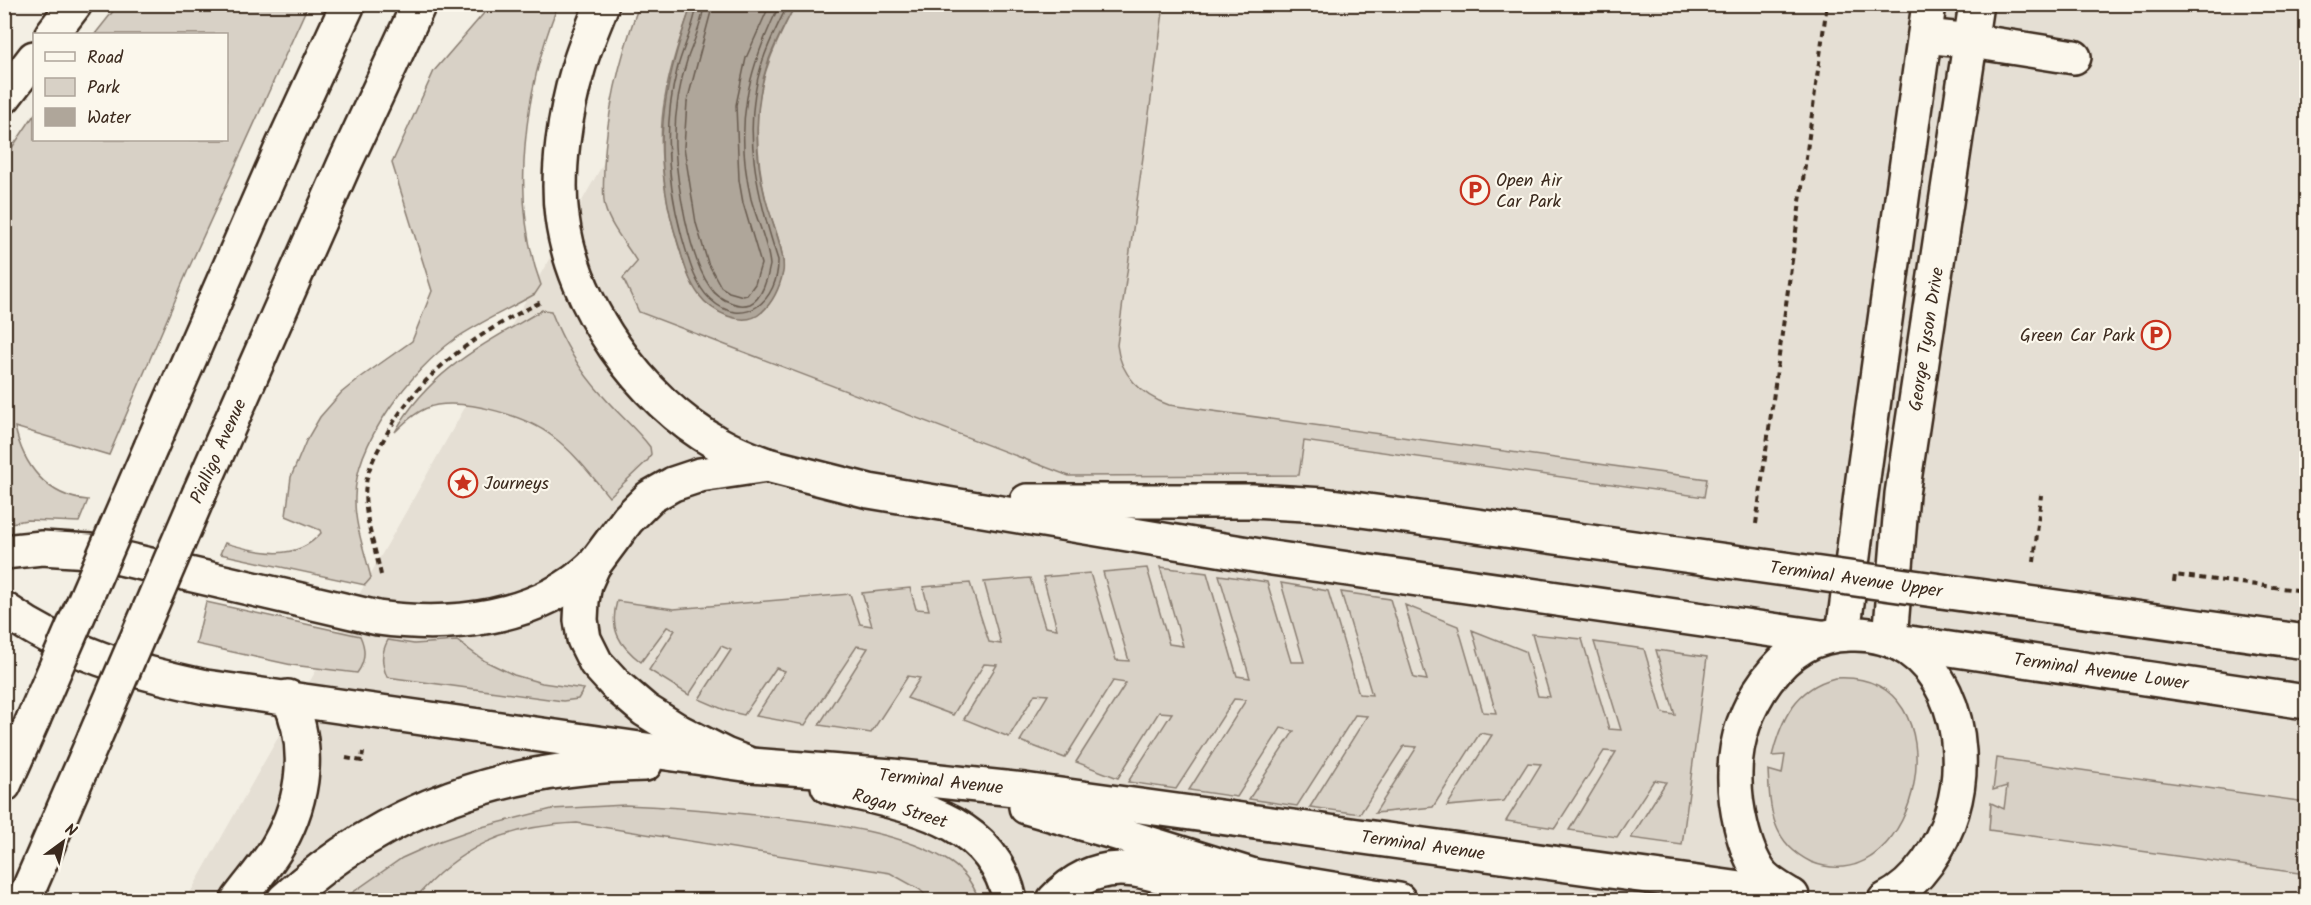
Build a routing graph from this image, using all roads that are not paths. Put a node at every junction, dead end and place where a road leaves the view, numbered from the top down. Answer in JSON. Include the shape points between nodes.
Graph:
{"nodes":[{"id":1,"x":75,"y":4,"type":"edge"},
{"id":2,"x":348,"y":4,"type":"edge"},
{"id":3,"x":419,"y":4,"type":"edge"},
{"id":4,"x":602,"y":4,"type":"edge"},
{"id":5,"x":1929,"y":4,"type":"edge"},
{"id":6,"x":1976,"y":4,"type":"edge"},
{"id":7,"x":53,"y":33,"type":"edge"},
{"id":8,"x":1925,"y":36,"type":"junction"},
{"id":9,"x":1972,"y":41,"type":"junction"},
{"id":10,"x":2074,"y":57,"type":"dead end"},
{"id":11,"x":33,"y":59,"type":"edge"},
{"id":12,"x":4,"y":97,"type":"edge"},
{"id":13,"x":767,"y":465,"type":"junction"},
{"id":14,"x":929,"y":501,"type":"junction"},
{"id":15,"x":1405,"y":516,"type":"joint"},
{"id":16,"x":4,"y":552,"type":"edge"},
{"id":17,"x":593,"y":566,"type":"junction"},
{"id":18,"x":4,"y":609,"type":"edge"},
{"id":19,"x":1832,"y":636,"type":"junction"},
{"id":20,"x":1892,"y":640,"type":"junction"},
{"id":21,"x":2307,"y":642,"type":"edge"},
{"id":22,"x":288,"y":697,"type":"junction"},
{"id":23,"x":2307,"y":702,"type":"edge"},
{"id":24,"x":752,"y":765,"type":"junction"},
{"id":25,"x":892,"y":776,"type":"junction"},
{"id":26,"x":4,"y":785,"type":"edge"},
{"id":27,"x":1304,"y":886,"type":"junction"},
{"id":28,"x":1804,"y":899,"type":"edge"},
{"id":29,"x":24,"y":900,"type":"edge"},
{"id":30,"x":238,"y":900,"type":"edge"},
{"id":31,"x":284,"y":900,"type":"edge"},
{"id":32,"x":1010,"y":900,"type":"edge"},
{"id":33,"x":1054,"y":900,"type":"edge"},
{"id":34,"x":1399,"y":900,"type":"edge"},
{"id":35,"x":1885,"y":900,"type":"edge"}],
"edges":[{"from":1,"to":7,"type":"main road"},
{"from":2,"to":26,"type":"main road","bridge":true},
{"from":3,"to":29,"type":"main road","name":"Pialligo Avenue","bridge":true,"via":[[344,165]]},
{"from":4,"to":13,"type":"main road","via":[[578,69],[567,118],[561,187],[562,216],[572,264],[607,336],[640,379],[678,416],[717,443]]},
{"from":5,"to":8,"type":"main road"},
{"from":6,"to":9,"type":"main road","name":"George Tyson Drive"},
{"from":8,"to":9,"type":"main road"},
{"from":8,"to":19,"type":"main road","via":[[1864,471]]},
{"from":9,"to":10,"type":"main road"},
{"from":9,"to":20,"type":"main road","name":"George Tyson Drive","via":[[1902,494]]},
{"from":11,"to":12,"type":"main road"},
{"from":13,"to":14,"type":"main road","name":"Terminal Avenue","via":[[869,491]]},
{"from":13,"to":17,"type":"main road","name":"Terminal Avenue","via":[[699,475],[661,490],[639,506]]},
{"from":14,"to":15,"type":"main road","name":"Terminal Avenue","via":[[1241,500],[1324,505]]},
{"from":14,"to":19,"type":"main road","name":"Terminal Avenue","via":[[1272,558]]},
{"from":15,"to":21,"type":"main road","name":"Terminal Avenue Upper","bridge":true},
{"from":16,"to":17,"type":"main road","via":[[42,548],[90,551],[378,618],[422,622],[472,619],[533,605],[568,588]]},
{"from":17,"to":24,"type":"main road","name":"Terminal Avenue","via":[[583,592],[581,620],[584,639],[596,663],[623,692],[653,715]]},
{"from":18,"to":22,"type":"main road","via":[[61,642],[130,670],[206,687]]},
{"from":19,"to":20,"type":"main road","name":"Terminal Avenue Lower","via":[[1870,633]]},
{"from":19,"to":28,"type":"main road","via":[[1804,644],[1786,657],[1762,686],[1742,726],[1735,760],[1737,804],[1751,855],[1761,874]]},
{"from":20,"to":23,"type":"main road","name":"Terminal Avenue Lower"},
{"from":20,"to":35,"type":"main road","via":[[1929,669],[1951,704],[1960,771],[1950,817],[1933,854],[1905,886]]},
{"from":22,"to":24,"type":"main road"},
{"from":22,"to":30,"type":"main road","via":[[303,748],[299,794],[279,846]]},
{"from":24,"to":25,"type":"main road","name":"Terminal Avenue"},
{"from":24,"to":31,"type":"main road","via":[[587,768],[478,788],[412,813],[356,843]]},
{"from":24,"to":32,"type":"main road","name":"Rogan Street","via":[[945,819],[988,851]]},
{"from":25,"to":27,"type":"main road","via":[[997,799],[1225,869]]},
{"from":25,"to":28,"type":"main road","name":"Terminal Avenue","via":[[1057,794]]},
{"from":27,"to":33,"type":"main road","via":[[1239,896],[1163,874],[1124,868],[1086,877]]},
{"from":27,"to":34,"type":"main road"}]}
